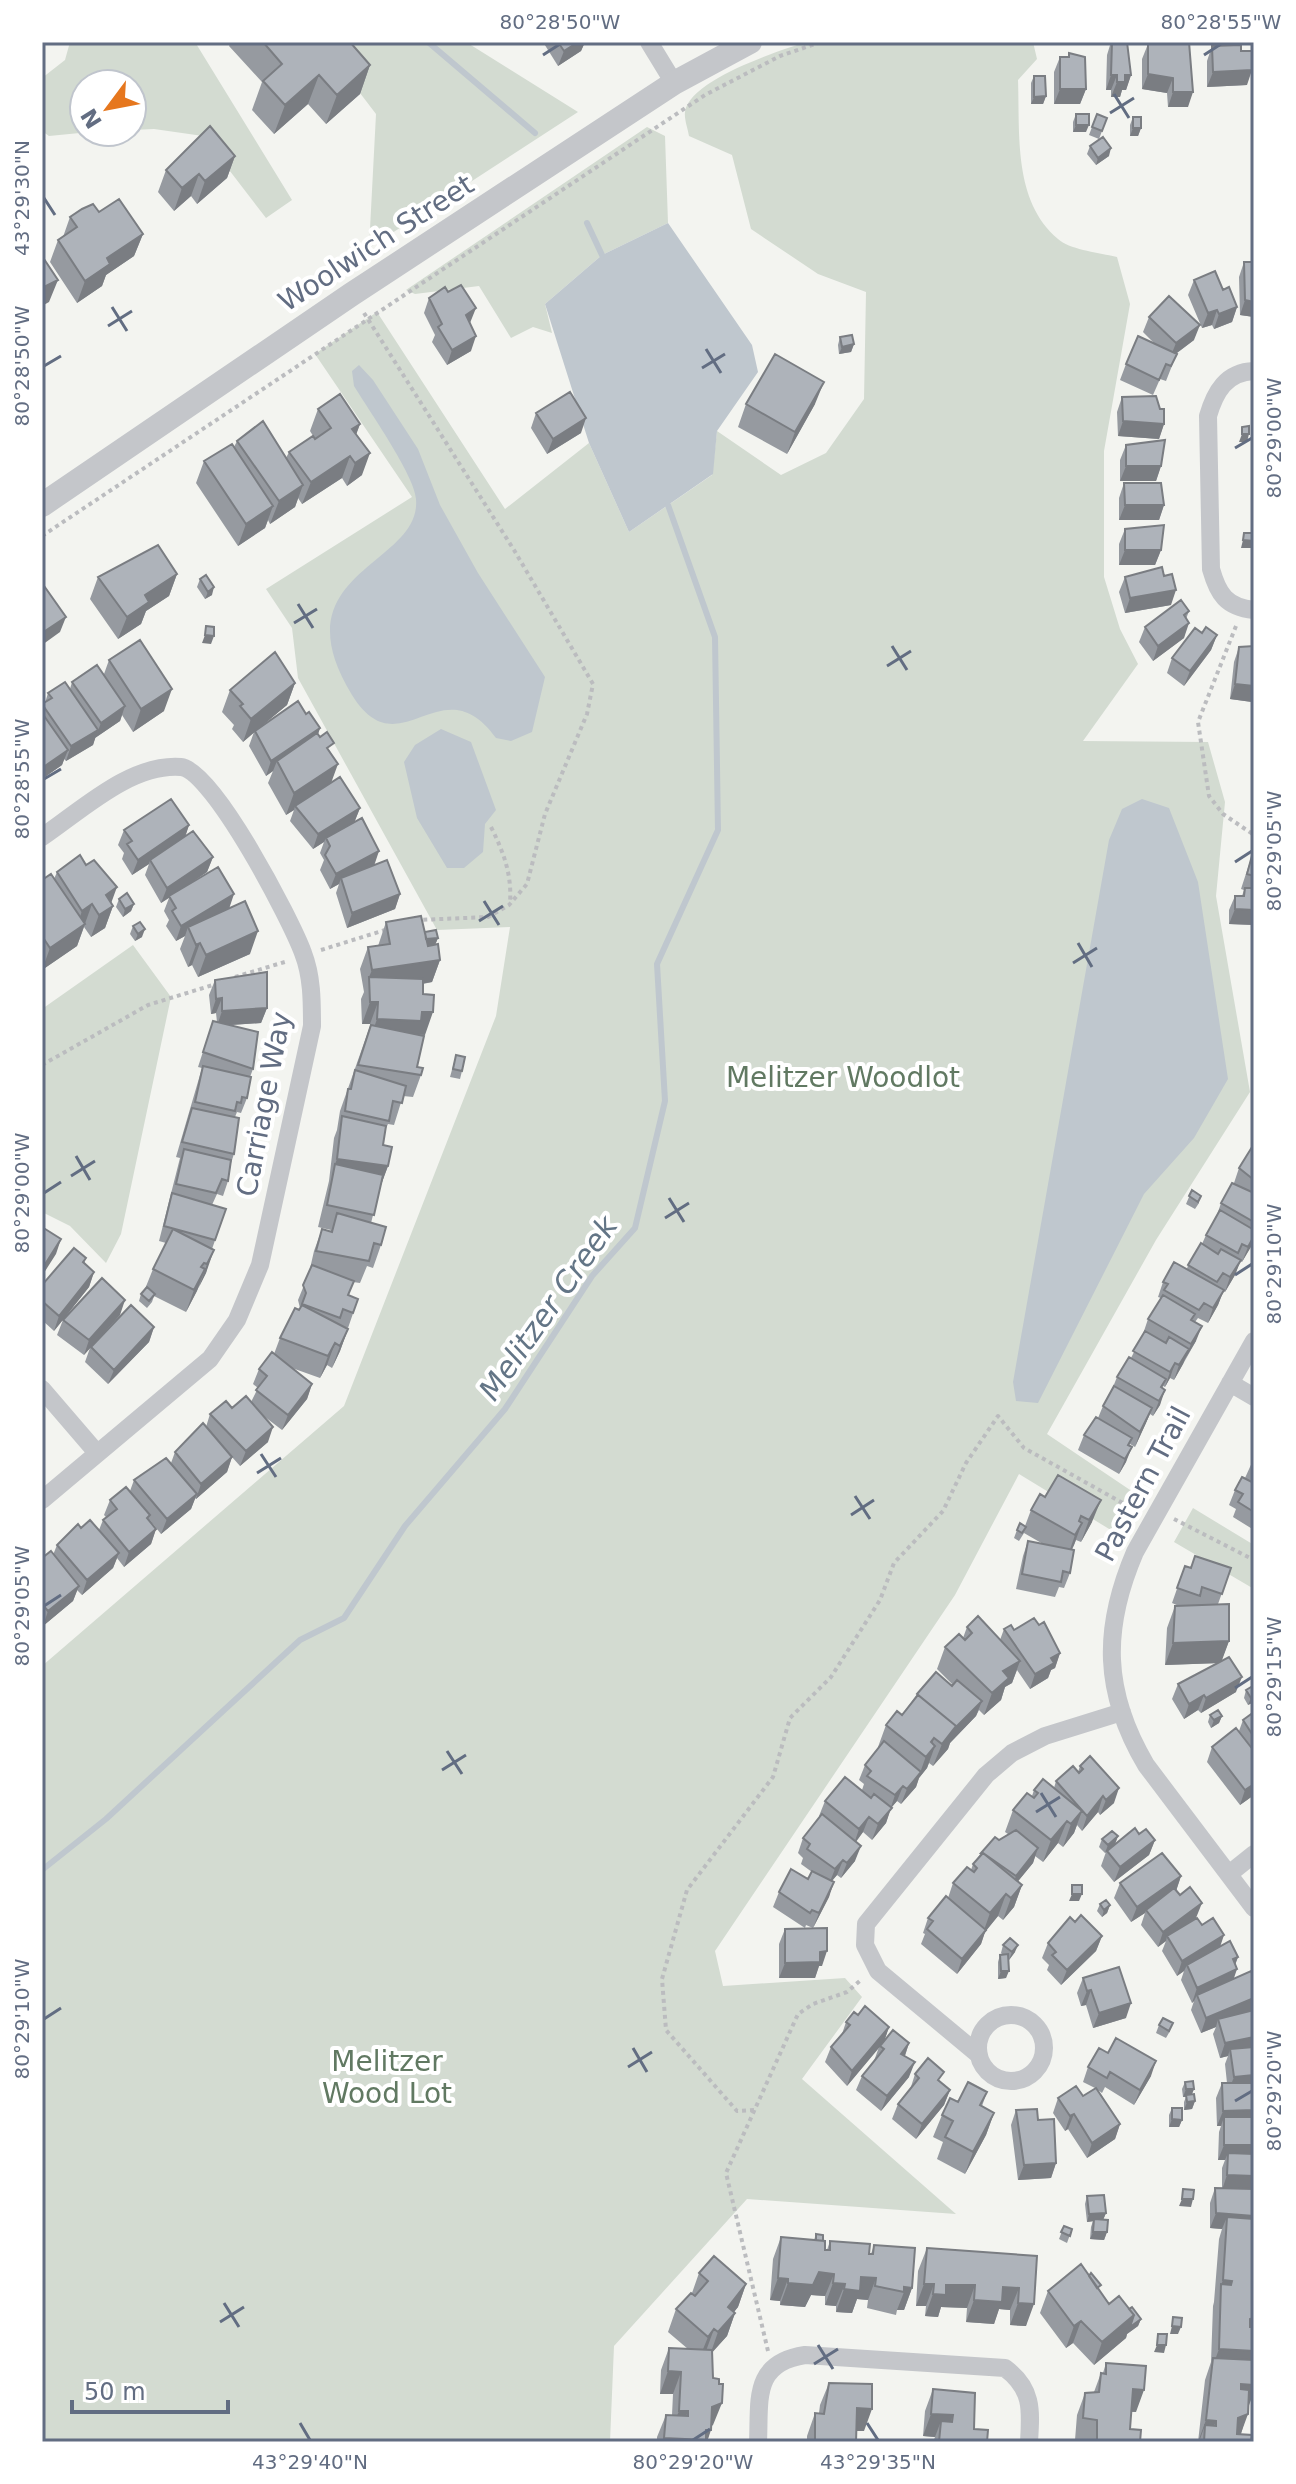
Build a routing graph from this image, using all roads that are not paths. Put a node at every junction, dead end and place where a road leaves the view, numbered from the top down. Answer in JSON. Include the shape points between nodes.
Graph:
{"nodes":[{"id":1,"x":649,"y":42,"type":"edge"},
{"id":2,"x":750,"y":42,"type":"edge"},
{"id":3,"x":674,"y":83,"type":"junction"},
{"id":4,"x":1254,"y":371,"type":"edge"},
{"id":5,"x":42,"y":505,"type":"edge"},
{"id":6,"x":1249,"y":610,"type":"edge"},
{"id":7,"x":42,"y":837,"type":"edge"},
{"id":8,"x":1254,"y":1341,"type":"edge"},
{"id":9,"x":1230,"y":1383,"type":"junction"},
{"id":10,"x":42,"y":1389,"type":"edge"},
{"id":11,"x":1254,"y":1397,"type":"edge"},
{"id":12,"x":97,"y":1453,"type":"junction"},
{"id":13,"x":42,"y":1500,"type":"edge"},
{"id":14,"x":1122,"y":1712,"type":"junction"},
{"id":15,"x":1254,"y":1854,"type":"edge"},
{"id":16,"x":1229,"y":1874,"type":"junction"},
{"id":17,"x":1254,"y":1908,"type":"edge"},
{"id":18,"x":979,"y":2055,"type":"dead end"},
{"id":19,"x":758,"y":2442,"type":"edge"},
{"id":20,"x":1029,"y":2442,"type":"edge"}],
"edges":[{"from":1,"to":3,"type":"street"},
{"from":2,"to":3,"type":"street","name":"Woolwich Street"},
{"from":3,"to":5,"type":"street","name":"Woolwich Street"},
{"from":4,"to":6,"type":"street","via":[[1228,378],[1215,394],[1208,416],[1211,569],[1217,591],[1229,604]]},
{"from":7,"to":12,"type":"street","name":"Carriage Way","via":[[133,777],[159,767],[186,767],[205,781],[276,891],[304,955],[312,993],[312,1026],[260,1265],[237,1320],[210,1359]]},
{"from":8,"to":9,"type":"street","name":"Pastern Trail"},
{"from":9,"to":11,"type":"street"},
{"from":9,"to":14,"type":"street","name":"Pastern Trail","via":[[1157,1509],[1120,1587],[1110,1662]]},
{"from":10,"to":12,"type":"street"},
{"from":12,"to":13,"type":"street","name":"Carriage Way"},
{"from":14,"to":16,"type":"street","name":"Pastern Trail","via":[[1146,1765]]},
{"from":14,"to":18,"type":"street","via":[[1045,1736],[1012,1753],[986,1775],[866,1924],[865,1945],[878,1971]]},
{"from":15,"to":16,"type":"street"},
{"from":16,"to":17,"type":"street","name":"Pastern Trail"},
{"from":19,"to":20,"type":"street","via":[[761,2387],[774,2367],[805,2355],[1005,2368],[1021,2383],[1032,2406]]}]}
